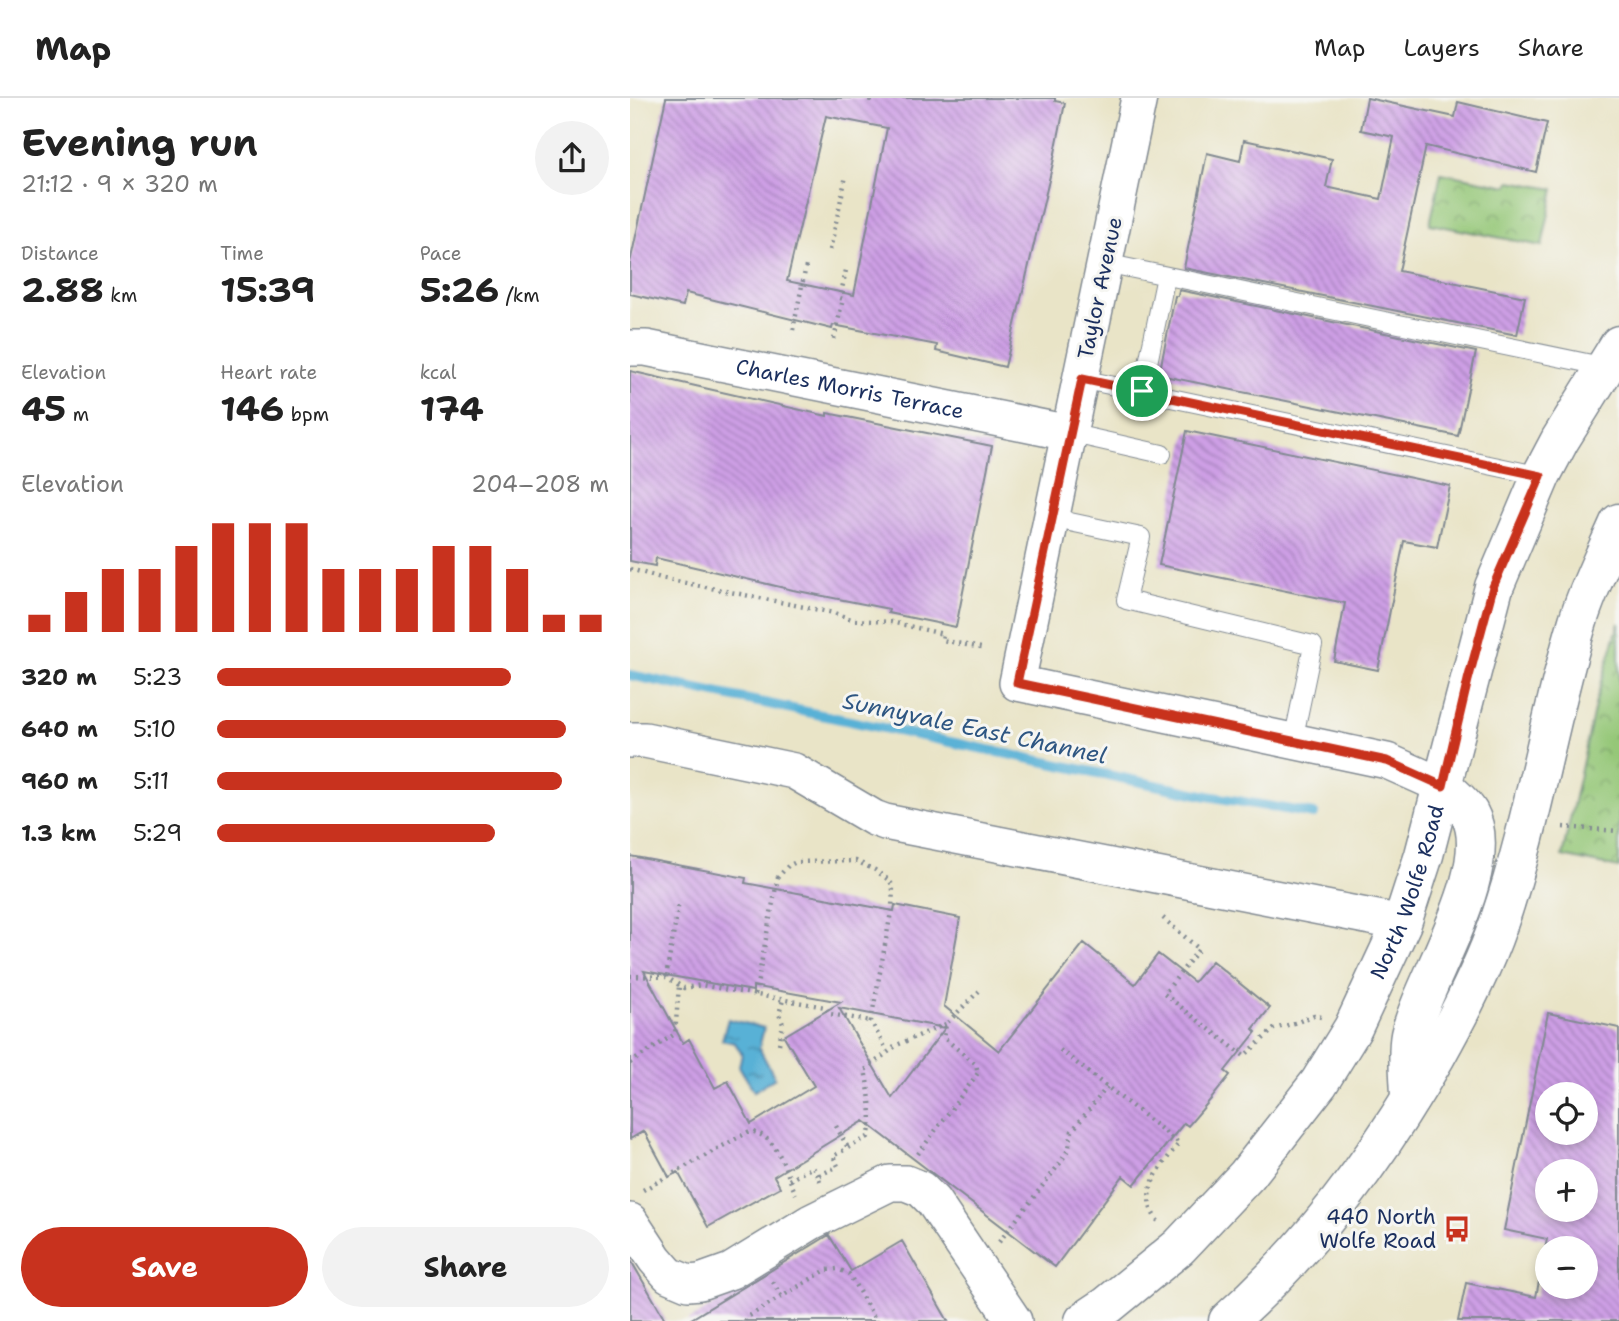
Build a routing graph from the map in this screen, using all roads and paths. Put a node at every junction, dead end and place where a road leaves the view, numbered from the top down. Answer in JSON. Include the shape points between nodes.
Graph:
{"nodes":[{"id":1,"x":1139,"y":98,"type":"edge"},
{"id":2,"x":846,"y":176,"type":"dead end"},
{"id":3,"x":830,"y":250,"type":"dead end"},
{"id":4,"x":1105,"y":263,"type":"junction"},
{"id":5,"x":810,"y":267,"type":"dead end"},
{"id":6,"x":842,"y":269,"type":"dead end"},
{"id":7,"x":1166,"y":276,"type":"junction"},
{"id":8,"x":793,"y":330,"type":"dead end"},
{"id":9,"x":834,"y":339,"type":"dead end"},
{"id":10,"x":630,"y":348,"type":"edge"},
{"id":11,"x":1612,"y":356,"type":"edge"},
{"id":12,"x":1082,"y":379,"type":"junction"},
{"id":13,"x":1142,"y":391,"type":"junction"},
{"id":14,"x":1069,"y":433,"type":"junction"},
{"id":15,"x":1162,"y":454,"type":"dead end"},
{"id":16,"x":1541,"y":476,"type":"junction"},
{"id":17,"x":1051,"y":518,"type":"junction"},
{"id":18,"x":1619,"y":523,"type":"edge"},
{"id":19,"x":630,"y":569,"type":"edge"},
{"id":20,"x":981,"y":648,"type":"dead end"},
{"id":21,"x":630,"y":740,"type":"edge"},
{"id":22,"x":1293,"y":741,"type":"junction"},
{"id":23,"x":1443,"y":786,"type":"junction"},
{"id":24,"x":1527,"y":824,"type":"junction"},
{"id":25,"x":1619,"y":831,"type":"edge"},
{"id":26,"x":679,"y":902,"type":"dead end"},
{"id":27,"x":1163,"y":918,"type":"dead end"},
{"id":28,"x":1402,"y":923,"type":"junction"},
{"id":29,"x":630,"y":976,"type":"edge"},
{"id":30,"x":667,"y":977,"type":"junction"},
{"id":31,"x":679,"y":986,"type":"junction"},
{"id":32,"x":982,"y":988,"type":"dead end"},
{"id":33,"x":755,"y":995,"type":"junction"},
{"id":34,"x":783,"y":1000,"type":"junction"},
{"id":35,"x":871,"y":1021,"type":"junction"},
{"id":36,"x":946,"y":1024,"type":"junction"},
{"id":37,"x":1353,"y":1028,"type":"junction"},
{"id":38,"x":779,"y":1044,"type":"dead end"},
{"id":39,"x":1060,"y":1050,"type":"dead end"},
{"id":40,"x":887,"y":1051,"type":"junction"},
{"id":41,"x":630,"y":1063,"type":"edge"},
{"id":42,"x":1107,"y":1087,"type":"junction"},
{"id":43,"x":1410,"y":1101,"type":"junction"},
{"id":44,"x":836,"y":1126,"type":"dead end"},
{"id":45,"x":848,"y":1148,"type":"junction"},
{"id":46,"x":818,"y":1176,"type":"junction"},
{"id":47,"x":789,"y":1180,"type":"junction"},
{"id":48,"x":897,"y":1183,"type":"junction"},
{"id":49,"x":636,"y":1206,"type":"edge"},
{"id":50,"x":823,"y":1216,"type":"junction"},
{"id":51,"x":1179,"y":1247,"type":"junction"},
{"id":52,"x":979,"y":1268,"type":"junction"},
{"id":53,"x":745,"y":1321,"type":"edge"},
{"id":54,"x":876,"y":1321,"type":"edge"},
{"id":55,"x":1014,"y":1321,"type":"edge"},
{"id":56,"x":1084,"y":1321,"type":"edge"},
{"id":57,"x":1228,"y":1321,"type":"edge"}],
"edges":[{"from":1,"to":4,"type":"street","name":"Taylor Avenue"},
{"from":2,"to":3,"type":"path"},
{"from":4,"to":7,"type":"lane"},
{"from":4,"to":12,"type":"street","name":"Taylor Avenue"},
{"from":5,"to":8,"type":"path","via":[[806,266]]},
{"from":6,"to":9,"type":"path","via":[[846,270],[843,299]]},
{"from":7,"to":11,"type":"lane"},
{"from":7,"to":13,"type":"lane"},
{"from":10,"to":14,"type":"street","name":"Charles Morris Terrace"},
{"from":11,"to":16,"type":"main road","name":"North Wolfe Road"},
{"from":12,"to":13,"type":"lane"},
{"from":12,"to":14,"type":"street","name":"Taylor Avenue"},
{"from":13,"to":16,"type":"lane"},
{"from":14,"to":15,"type":"lane"},
{"from":14,"to":17,"type":"street","name":"Taylor Avenue"},
{"from":16,"to":23,"type":"main road","name":"North Wolfe Road","via":[[1493,587]]},
{"from":17,"to":22,"type":"lane","via":[[1141,537],[1126,600],[1313,645]]},
{"from":17,"to":22,"type":"street","name":"Taylor Avenue","via":[[1017,683]]},
{"from":18,"to":24,"type":"main road","via":[[1578,619]]},
{"from":19,"to":20,"type":"path","via":[[853,621],[891,622]]},
{"from":21,"to":28,"type":"street","via":[[787,768],[885,822]]},
{"from":22,"to":23,"type":"street","via":[[1387,761]]},
{"from":23,"to":28,"type":"main road","name":"North Wolfe Road"},
{"from":23,"to":43,"type":"main road","via":[[1469,814],[1476,838],[1475,864],[1409,1038]]},
{"from":24,"to":25,"type":"path"},
{"from":24,"to":43,"type":"main road","via":[[1499,923],[1469,993]]},
{"from":26,"to":30,"type":"path"},
{"from":27,"to":37,"type":"path","via":[[1199,950],[1164,994],[1244,1056],[1274,1029],[1314,1015]]},
{"from":28,"to":37,"type":"main road","name":"North Wolfe Road"},
{"from":29,"to":30,"type":"path"},
{"from":30,"to":31,"type":"path"},
{"from":31,"to":33,"type":"path","via":[[701,985]]},
{"from":31,"to":41,"type":"path","via":[[675,1034]]},
{"from":32,"to":36,"type":"path"},
{"from":33,"to":34,"type":"path"},
{"from":33,"to":35,"type":"path","via":[[778,877],[796,862],[856,861],[890,881],[894,894]]},
{"from":34,"to":35,"type":"path"},
{"from":34,"to":38,"type":"path"},
{"from":35,"to":40,"type":"path"},
{"from":36,"to":40,"type":"path"},
{"from":36,"to":48,"type":"path","via":[[944,1038],[976,1065],[978,1073]]},
{"from":37,"to":51,"type":"main road","name":"North Wolfe Road","via":[[1319,1083],[1247,1175]]},
{"from":39,"to":42,"type":"path"},
{"from":40,"to":45,"type":"path","via":[[865,1070],[868,1137]]},
{"from":42,"to":51,"type":"path","via":[[1179,1143],[1150,1188],[1153,1214]]},
{"from":42,"to":52,"type":"path","via":[[1073,1130],[1061,1161]]},
{"from":43,"to":57,"type":"main road","via":[[1361,1176],[1300,1251]]},
{"from":44,"to":45,"type":"path"},
{"from":45,"to":46,"type":"path","via":[[833,1156],[838,1166]]},
{"from":46,"to":47,"type":"path","via":[[813,1167]]},
{"from":46,"to":50,"type":"path"},
{"from":47,"to":49,"type":"path","via":[[768,1138],[750,1131]]},
{"from":47,"to":50,"type":"path"},
{"from":48,"to":50,"type":"street","via":[[876,1188]]},
{"from":48,"to":52,"type":"street","via":[[921,1189],[933,1201]]},
{"from":49,"to":50,"type":"street","via":[[662,1268],[688,1283],[731,1271]]},
{"from":51,"to":56,"type":"main road","name":"North Wolfe Road"},
{"from":52,"to":55,"type":"street"},
{"from":53,"to":54,"type":"path","via":[[832,1269],[849,1274]]}]}
